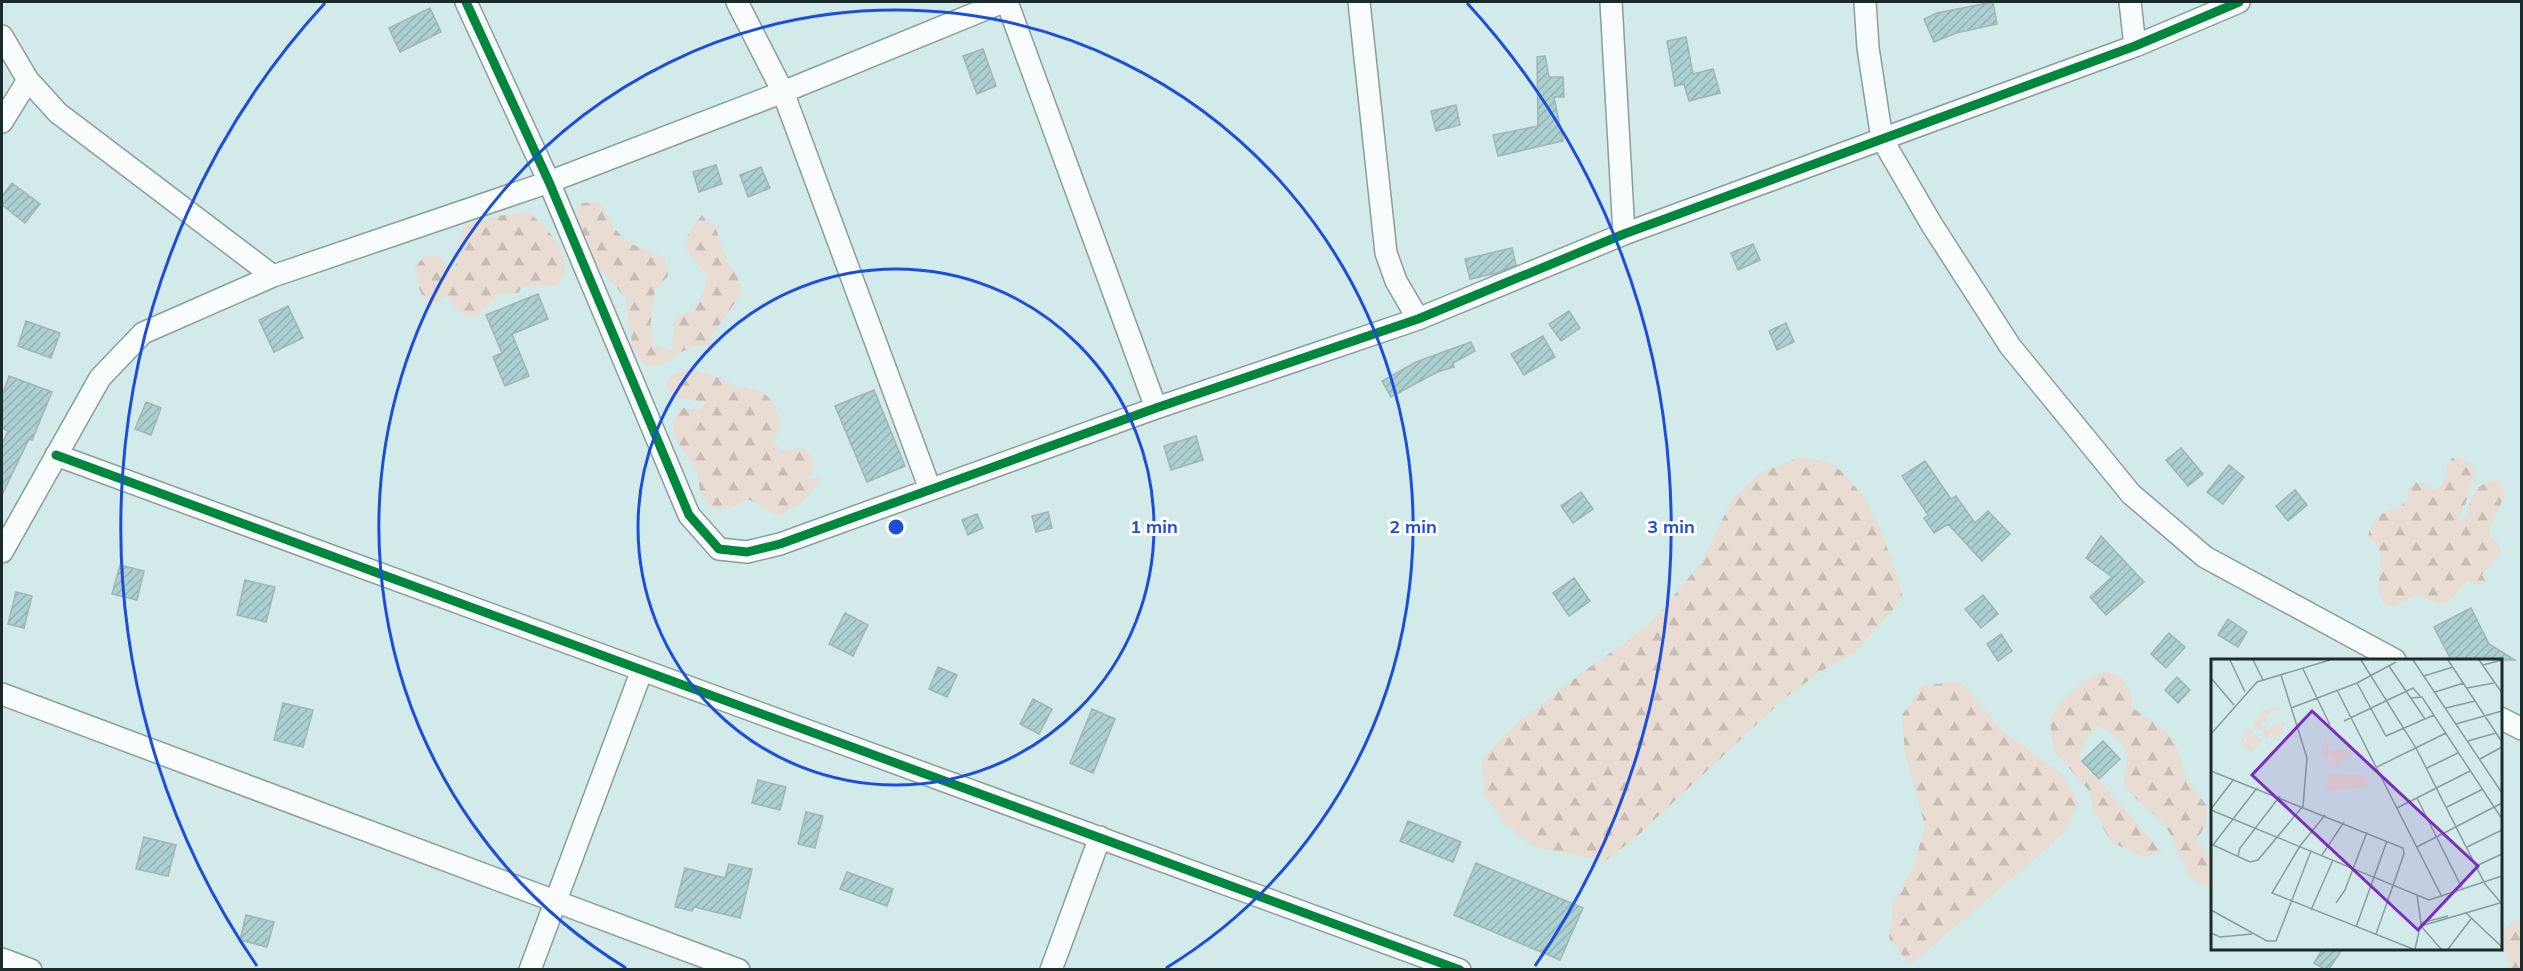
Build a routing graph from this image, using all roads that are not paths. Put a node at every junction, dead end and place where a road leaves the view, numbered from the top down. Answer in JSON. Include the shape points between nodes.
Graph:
{"nodes":[{"id":1,"x":466,"y":2,"type":"edge"},
{"id":2,"x":737,"y":2,"type":"edge"},
{"id":3,"x":1005,"y":2,"type":"edge"},
{"id":4,"x":1359,"y":2,"type":"edge"},
{"id":5,"x":1611,"y":2,"type":"edge"},
{"id":6,"x":1865,"y":2,"type":"edge"},
{"id":7,"x":2130,"y":2,"type":"edge"},
{"id":8,"x":2239,"y":2,"type":"edge"},
{"id":9,"x":2,"y":36,"type":"edge"},
{"id":10,"x":2135,"y":46,"type":"junction"},
{"id":11,"x":7,"y":55,"type":"edge"},
{"id":12,"x":2,"y":73,"type":"edge"},
{"id":13,"x":28,"y":80,"type":"junction"},
{"id":14,"x":783,"y":92,"type":"junction"},
{"id":15,"x":2,"y":122,"type":"edge"},
{"id":16,"x":1882,"y":139,"type":"junction"},
{"id":17,"x":549,"y":182,"type":"junction"},
{"id":18,"x":1624,"y":234,"type":"junction"},
{"id":19,"x":273,"y":276,"type":"junction"},
{"id":20,"x":1418,"y":319,"type":"junction"},
{"id":21,"x":1156,"y":408,"type":"junction"},
{"id":22,"x":56,"y":455,"type":"junction"},
{"id":23,"x":930,"y":489,"type":"junction"},
{"id":24,"x":2,"y":552,"type":"edge"},
{"id":25,"x":2394,"y":659,"type":"edge"},
{"id":26,"x":642,"y":670,"type":"junction"},
{"id":27,"x":2,"y":694,"type":"edge"},
{"id":28,"x":2502,"y":719,"type":"edge"},
{"id":29,"x":2522,"y":729,"type":"edge"},
{"id":30,"x":1100,"y":837,"type":"junction"},
{"id":31,"x":556,"y":901,"type":"junction"},
{"id":32,"x":530,"y":969,"type":"edge"},
{"id":33,"x":739,"y":969,"type":"edge"},
{"id":34,"x":1051,"y":969,"type":"edge"},
{"id":35,"x":1460,"y":969,"type":"edge"}],
"edges":[{"from":1,"to":17,"type":"street"},
{"from":2,"to":14,"type":"street"},
{"from":3,"to":14,"type":"street"},
{"from":3,"to":21,"type":"street"},
{"from":4,"to":20,"type":"street","via":[[1386,253],[1396,281]]},
{"from":5,"to":18,"type":"street"},
{"from":6,"to":16,"type":"street"},
{"from":7,"to":10,"type":"street"},
{"from":8,"to":10,"type":"street"},
{"from":9,"to":11,"type":"street"},
{"from":10,"to":16,"type":"street"},
{"from":11,"to":12,"type":"street"},
{"from":11,"to":13,"type":"street"},
{"from":13,"to":15,"type":"street"},
{"from":13,"to":19,"type":"street","via":[[58,113]]},
{"from":14,"to":17,"type":"street"},
{"from":14,"to":23,"type":"street"},
{"from":16,"to":18,"type":"street"},
{"from":16,"to":25,"type":"street","via":[[2010,346],[2131,494],[2205,557]]},
{"from":17,"to":19,"type":"street"},
{"from":17,"to":23,"type":"street","via":[[689,515],[719,549],[747,552],[780,544]]},
{"from":18,"to":20,"type":"street"},
{"from":19,"to":22,"type":"street","via":[[143,333],[100,378]]},
{"from":20,"to":21,"type":"street"},
{"from":21,"to":23,"type":"street"},
{"from":22,"to":24,"type":"street"},
{"from":22,"to":26,"type":"street"},
{"from":26,"to":30,"type":"street"},
{"from":26,"to":31,"type":"street"},
{"from":27,"to":31,"type":"street"},
{"from":28,"to":29,"type":"street"},
{"from":30,"to":34,"type":"street"},
{"from":30,"to":35,"type":"street"},
{"from":31,"to":32,"type":"street"},
{"from":31,"to":33,"type":"street"}]}
